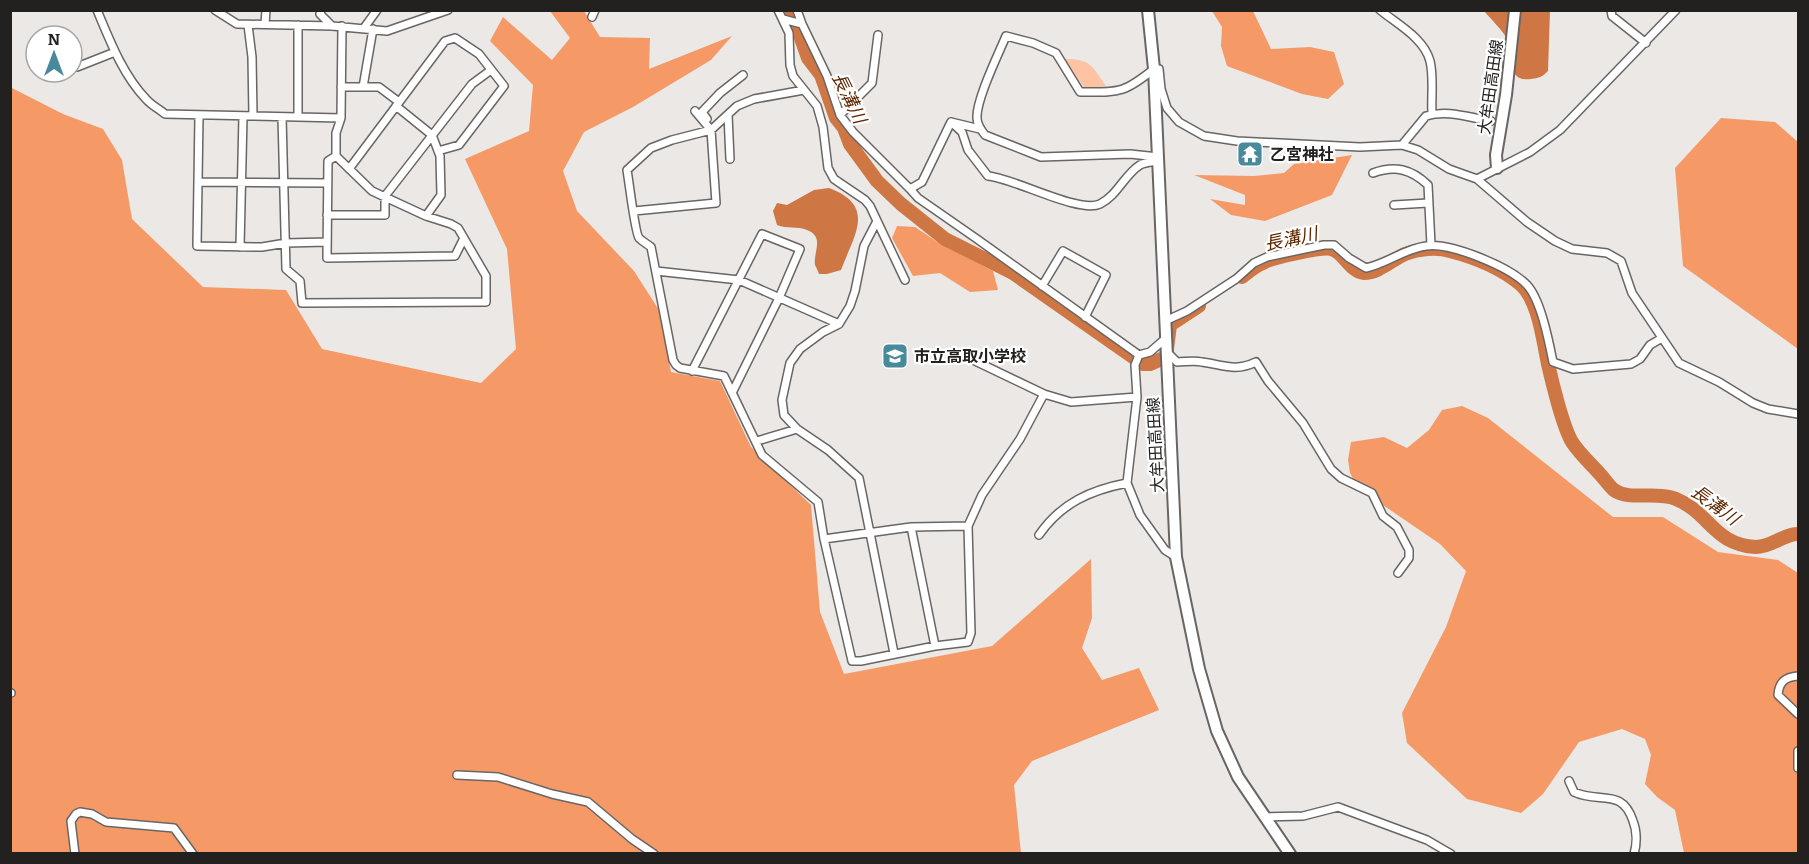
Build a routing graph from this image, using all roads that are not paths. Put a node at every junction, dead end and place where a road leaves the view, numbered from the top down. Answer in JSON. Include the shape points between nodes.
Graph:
{"nodes":[{"id":1,"x":98,"y":10,"type":"edge"},
{"id":2,"x":215,"y":10,"type":"edge"},
{"id":3,"x":266,"y":10,"type":"edge"},
{"id":4,"x":321,"y":10,"type":"edge"},
{"id":5,"x":377,"y":10,"type":"edge"},
{"id":6,"x":448,"y":10,"type":"edge"},
{"id":7,"x":778,"y":10,"type":"edge"},
{"id":8,"x":797,"y":10,"type":"edge"},
{"id":9,"x":1148,"y":10,"type":"edge"},
{"id":10,"x":1380,"y":10,"type":"edge"},
{"id":11,"x":1515,"y":10,"type":"edge"},
{"id":12,"x":1611,"y":10,"type":"edge"},
{"id":13,"x":1676,"y":10,"type":"edge"},
{"id":14,"x":227,"y":14,"type":"edge"},
{"id":15,"x":783,"y":19,"type":"junction"},
{"id":16,"x":265,"y":24,"type":"junction"},
{"id":17,"x":802,"y":24,"type":"junction"},
{"id":18,"x":248,"y":25,"type":"junction"},
{"id":19,"x":298,"y":25,"type":"junction"},
{"id":20,"x":332,"y":26,"type":"junction"},
{"id":21,"x":342,"y":27,"type":"junction"},
{"id":22,"x":364,"y":28,"type":"junction"},
{"id":23,"x":373,"y":29,"type":"junction"},
{"id":24,"x":878,"y":35,"type":"dead end"},
{"id":25,"x":1646,"y":43,"type":"junction"},
{"id":26,"x":115,"y":52,"type":"junction"},
{"id":27,"x":84,"y":64,"type":"edge"},
{"id":28,"x":1154,"y":69,"type":"junction"},
{"id":29,"x":491,"y":70,"type":"junction"},
{"id":30,"x":743,"y":75,"type":"dead end"},
{"id":31,"x":341,"y":87,"type":"junction"},
{"id":32,"x":363,"y":87,"type":"junction"},
{"id":33,"x":804,"y":90,"type":"junction"},
{"id":34,"x":398,"y":104,"type":"junction"},
{"id":35,"x":695,"y":111,"type":"dead end"},
{"id":36,"x":1432,"y":114,"type":"junction"},
{"id":37,"x":728,"y":115,"type":"junction"},
{"id":38,"x":840,"y":115,"type":"junction"},
{"id":39,"x":200,"y":116,"type":"junction"},
{"id":40,"x":243,"y":117,"type":"junction"},
{"id":41,"x":254,"y":117,"type":"junction"},
{"id":42,"x":282,"y":117,"type":"junction"},
{"id":43,"x":298,"y":117,"type":"junction"},
{"id":44,"x":341,"y":118,"type":"junction"},
{"id":45,"x":1491,"y":121,"type":"dead end"},
{"id":46,"x":951,"y":122,"type":"junction"},
{"id":47,"x":980,"y":129,"type":"junction"},
{"id":48,"x":712,"y":130,"type":"junction"},
{"id":49,"x":432,"y":135,"type":"junction"},
{"id":50,"x":1402,"y":145,"type":"junction"},
{"id":51,"x":438,"y":151,"type":"junction"},
{"id":52,"x":336,"y":156,"type":"junction"},
{"id":53,"x":730,"y":159,"type":"dead end"},
{"id":54,"x":1158,"y":159,"type":"junction"},
{"id":55,"x":1497,"y":168,"type":"junction"},
{"id":56,"x":349,"y":169,"type":"junction"},
{"id":57,"x":1373,"y":173,"type":"dead end"},
{"id":58,"x":1477,"y":178,"type":"junction"},
{"id":59,"x":198,"y":182,"type":"junction"},
{"id":60,"x":242,"y":182,"type":"junction"},
{"id":61,"x":285,"y":183,"type":"junction"},
{"id":62,"x":327,"y":183,"type":"junction"},
{"id":63,"x":910,"y":189,"type":"junction"},
{"id":64,"x":385,"y":196,"type":"junction"},
{"id":65,"x":1428,"y":203,"type":"junction"},
{"id":66,"x":1394,"y":205,"type":"dead end"},
{"id":67,"x":634,"y":211,"type":"junction"},
{"id":68,"x":327,"y":215,"type":"junction"},
{"id":69,"x":426,"y":216,"type":"junction"},
{"id":70,"x":877,"y":221,"type":"junction"},
{"id":71,"x":463,"y":240,"type":"junction"},
{"id":72,"x":327,"y":242,"type":"junction"},
{"id":73,"x":286,"y":243,"type":"junction"},
{"id":74,"x":1431,"y":245,"type":"junction"},
{"id":75,"x":240,"y":247,"type":"junction"},
{"id":76,"x":656,"y":271,"type":"junction"},
{"id":77,"x":739,"y":279,"type":"junction"},
{"id":78,"x":905,"y":280,"type":"dead end"},
{"id":79,"x":1042,"y":286,"type":"junction"},
{"id":80,"x":779,"y":298,"type":"junction"},
{"id":81,"x":1085,"y":317,"type":"junction"},
{"id":82,"x":1165,"y":321,"type":"junction"},
{"id":83,"x":839,"y":324,"type":"junction"},
{"id":84,"x":1662,"y":338,"type":"junction"},
{"id":85,"x":1166,"y":344,"type":"junction"},
{"id":86,"x":1139,"y":355,"type":"junction"},
{"id":87,"x":971,"y":358,"type":"dead end"},
{"id":88,"x":692,"y":371,"type":"junction"},
{"id":89,"x":732,"y":393,"type":"junction"},
{"id":90,"x":1044,"y":394,"type":"junction"},
{"id":91,"x":1137,"y":397,"type":"junction"},
{"id":92,"x":1798,"y":414,"type":"edge"},
{"id":93,"x":797,"y":429,"type":"junction"},
{"id":94,"x":757,"y":441,"type":"junction"},
{"id":95,"x":1127,"y":483,"type":"junction"},
{"id":96,"x":968,"y":526,"type":"junction"},
{"id":97,"x":911,"y":527,"type":"junction"},
{"id":98,"x":870,"y":533,"type":"junction"},
{"id":99,"x":1039,"y":535,"type":"dead end"},
{"id":100,"x":824,"y":539,"type":"junction"},
{"id":101,"x":1176,"y":557,"type":"junction"},
{"id":102,"x":1398,"y":573,"type":"dead end"},
{"id":103,"x":935,"y":646,"type":"junction"},
{"id":104,"x":894,"y":653,"type":"junction"},
{"id":105,"x":1798,"y":676,"type":"edge"},
{"id":106,"x":1798,"y":714,"type":"edge"},
{"id":107,"x":1798,"y":751,"type":"edge"},
{"id":108,"x":1798,"y":768,"type":"edge"},
{"id":109,"x":457,"y":775,"type":"dead end"},
{"id":110,"x":1569,"y":782,"type":"dead end"},
{"id":111,"x":1265,"y":817,"type":"junction"},
{"id":112,"x":75,"y":854,"type":"edge"},
{"id":113,"x":193,"y":854,"type":"edge"},
{"id":114,"x":654,"y":854,"type":"edge"},
{"id":115,"x":1290,"y":854,"type":"edge"},
{"id":116,"x":1451,"y":854,"type":"edge"},
{"id":117,"x":1634,"y":854,"type":"edge"}],
"edges":[{"from":1,"to":26,"type":"street"},
{"from":2,"to":14,"type":"street"},
{"from":3,"to":16,"type":"street"},
{"from":4,"to":20,"type":"street","via":[[320,14]]},
{"from":5,"to":22,"type":"street"},
{"from":6,"to":23,"type":"street","via":[[387,30]]},
{"from":7,"to":15,"type":"street"},
{"from":8,"to":17,"type":"street"},
{"from":9,"to":28,"type":"main road","name":"大牟田高田線"},
{"from":10,"to":36,"type":"street","via":[[1417,39],[1426,53],[1430,62]]},
{"from":11,"to":55,"type":"main road","name":"大牟田高田線"},
{"from":12,"to":25,"type":"street","via":[[1612,16]]},
{"from":13,"to":25,"type":"street"},
{"from":14,"to":18,"type":"street","via":[[237,24]]},
{"from":15,"to":17,"type":"street"},
{"from":15,"to":33,"type":"street","via":[[789,33],[793,76]]},
{"from":16,"to":18,"type":"street"},
{"from":16,"to":19,"type":"street"},
{"from":17,"to":38,"type":"street","via":[[827,76]]},
{"from":18,"to":41,"type":"street"},
{"from":19,"to":20,"type":"street"},
{"from":19,"to":43,"type":"street"},
{"from":20,"to":21,"type":"street"},
{"from":21,"to":22,"type":"street"},
{"from":21,"to":31,"type":"street"},
{"from":22,"to":23,"type":"street"},
{"from":23,"to":32,"type":"street"},
{"from":24,"to":38,"type":"street","via":[[872,83]]},
{"from":25,"to":55,"type":"street","via":[[1560,130],[1530,152]]},
{"from":26,"to":27,"type":"street"},
{"from":26,"to":39,"type":"street","via":[[146,99],[165,114]]},
{"from":28,"to":47,"type":"street","via":[[1134,85],[1117,92],[1080,92],[1056,53],[1006,36],[982,96],[977,117]]},
{"from":28,"to":50,"type":"street","via":[[1159,69],[1167,108],[1179,122],[1204,136],[1360,147]]},
{"from":28,"to":54,"type":"main road","name":"大牟田高田線"},
{"from":29,"to":34,"type":"street","via":[[479,54],[455,38],[445,41]]},
{"from":29,"to":49,"type":"street","via":[[472,84]]},
{"from":29,"to":51,"type":"street","via":[[504,86],[459,145]]},
{"from":30,"to":48,"type":"street","via":[[702,112]]},
{"from":31,"to":32,"type":"street"},
{"from":31,"to":44,"type":"street"},
{"from":32,"to":34,"type":"street","via":[[379,87]]},
{"from":33,"to":37,"type":"street","via":[[754,99]]},
{"from":33,"to":70,"type":"street","via":[[817,106],[824,127],[828,168],[834,179],[865,200]]},
{"from":34,"to":49,"type":"street"},
{"from":34,"to":56,"type":"street"},
{"from":35,"to":48,"type":"street"},
{"from":36,"to":45,"type":"street","via":[[1461,114]]},
{"from":36,"to":50,"type":"street"},
{"from":37,"to":48,"type":"street"},
{"from":37,"to":53,"type":"street"},
{"from":38,"to":63,"type":"street"},
{"from":39,"to":40,"type":"street"},
{"from":39,"to":59,"type":"street"},
{"from":40,"to":41,"type":"street"},
{"from":40,"to":60,"type":"street"},
{"from":41,"to":42,"type":"street"},
{"from":42,"to":43,"type":"street"},
{"from":42,"to":61,"type":"street"},
{"from":43,"to":44,"type":"street"},
{"from":44,"to":52,"type":"street","via":[[336,133]]},
{"from":46,"to":47,"type":"street"},
{"from":46,"to":54,"type":"street","via":[[962,132],[968,150],[988,176],[1089,206],[1110,196],[1141,165]]},
{"from":46,"to":63,"type":"street","via":[[922,182]]},
{"from":47,"to":54,"type":"street","via":[[985,135],[1041,157],[1130,154]]},
{"from":48,"to":67,"type":"street","via":[[651,148],[627,170]]},
{"from":48,"to":67,"type":"street","via":[[716,203]]},
{"from":49,"to":51,"type":"street"},
{"from":49,"to":64,"type":"street"},
{"from":50,"to":58,"type":"street","via":[[1418,150],[1449,170]]},
{"from":51,"to":69,"type":"street","via":[[441,195]]},
{"from":52,"to":56,"type":"street"},
{"from":52,"to":62,"type":"street","via":[[328,161]]},
{"from":54,"to":82,"type":"main road","name":"大牟田高田線"},
{"from":55,"to":58,"type":"street"},
{"from":56,"to":64,"type":"street","via":[[372,191]]},
{"from":57,"to":65,"type":"street","via":[[1386,168],[1411,172],[1428,185]]},
{"from":58,"to":84,"type":"street","via":[[1555,241],[1572,249],[1607,253],[1621,261],[1632,292]]},
{"from":59,"to":60,"type":"street"},
{"from":59,"to":75,"type":"street","via":[[197,246]]},
{"from":60,"to":61,"type":"street"},
{"from":60,"to":75,"type":"street"},
{"from":61,"to":62,"type":"street"},
{"from":61,"to":73,"type":"street"},
{"from":62,"to":68,"type":"street"},
{"from":63,"to":79,"type":"street"},
{"from":64,"to":68,"type":"street","via":[[385,215]]},
{"from":64,"to":69,"type":"street"},
{"from":65,"to":66,"type":"street"},
{"from":65,"to":74,"type":"street"},
{"from":67,"to":76,"type":"street","via":[[635,230],[651,247]]},
{"from":68,"to":72,"type":"street"},
{"from":69,"to":71,"type":"street","via":[[458,228]]},
{"from":70,"to":78,"type":"street"},
{"from":70,"to":83,"type":"street","via":[[864,246],[850,306]]},
{"from":71,"to":72,"type":"street","via":[[455,256],[327,258]]},
{"from":71,"to":73,"type":"street","via":[[486,276],[486,302],[302,303],[300,281],[286,269]]},
{"from":72,"to":73,"type":"street"},
{"from":73,"to":75,"type":"street"},
{"from":74,"to":82,"type":"street","via":[[1407,250],[1366,268],[1334,245],[1267,257],[1187,311]]},
{"from":74,"to":84,"type":"street","via":[[1487,261],[1527,285],[1546,328],[1553,362],[1573,369],[1631,364]]},
{"from":76,"to":77,"type":"street"},
{"from":76,"to":88,"type":"street","via":[[673,360],[680,368]]},
{"from":77,"to":80,"type":"street"},
{"from":77,"to":80,"type":"street","via":[[762,234],[800,249]]},
{"from":77,"to":88,"type":"street"},
{"from":79,"to":81,"type":"street"},
{"from":79,"to":81,"type":"street","via":[[1063,251],[1106,275]]},
{"from":80,"to":83,"type":"street"},
{"from":80,"to":89,"type":"street"},
{"from":81,"to":86,"type":"street"},
{"from":82,"to":85,"type":"main road","name":"大牟田高田線"},
{"from":83,"to":93,"type":"street","via":[[800,349],[790,363],[782,400],[784,415]]},
{"from":84,"to":92,"type":"street","via":[[1679,363],[1696,373],[1753,403]]},
{"from":85,"to":86,"type":"street"},
{"from":85,"to":101,"type":"main road","name":"大牟田高田線"},
{"from":85,"to":102,"type":"street","via":[[1177,362],[1199,361],[1235,369],[1256,362],[1303,423],[1331,469],[1371,493],[1383,516],[1396,527],[1409,558]]},
{"from":86,"to":91,"type":"street","via":[[1135,365]]},
{"from":87,"to":90,"type":"street"},
{"from":88,"to":89,"type":"street","via":[[724,376]]},
{"from":89,"to":94,"type":"street"},
{"from":90,"to":91,"type":"street","via":[[1071,402]]},
{"from":90,"to":96,"type":"street","via":[[1020,439],[982,495]]},
{"from":91,"to":95,"type":"street"},
{"from":93,"to":94,"type":"street"},
{"from":93,"to":98,"type":"street","via":[[859,478]]},
{"from":94,"to":100,"type":"street","via":[[762,455],[818,502]]},
{"from":95,"to":99,"type":"street","via":[[1104,488],[1060,509]]},
{"from":95,"to":101,"type":"street","via":[[1140,515],[1165,550]]},
{"from":96,"to":97,"type":"street"},
{"from":96,"to":103,"type":"street","via":[[971,633],[968,642]]},
{"from":97,"to":98,"type":"street"},
{"from":97,"to":103,"type":"street"},
{"from":98,"to":100,"type":"street"},
{"from":98,"to":104,"type":"street"},
{"from":100,"to":104,"type":"street","via":[[852,661]]},
{"from":101,"to":111,"type":"main road","name":"大牟田高田線","via":[[1199,669],[1217,731],[1238,777]]},
{"from":103,"to":104,"type":"street"},
{"from":105,"to":106,"type":"street","via":[[1783,680],[1778,695]]},
{"from":107,"to":108,"type":"street"},
{"from":109,"to":114,"type":"street","via":[[498,777],[588,801]]},
{"from":110,"to":117,"type":"street","via":[[1574,792],[1582,796],[1607,797],[1624,803],[1636,829]]},
{"from":111,"to":115,"type":"main road","name":"大牟田高田線"},
{"from":111,"to":116,"type":"street","via":[[1303,816],[1338,807],[1427,840]]},
{"from":112,"to":113,"type":"street","via":[[71,821],[80,812],[106,822],[174,828]]}]}
